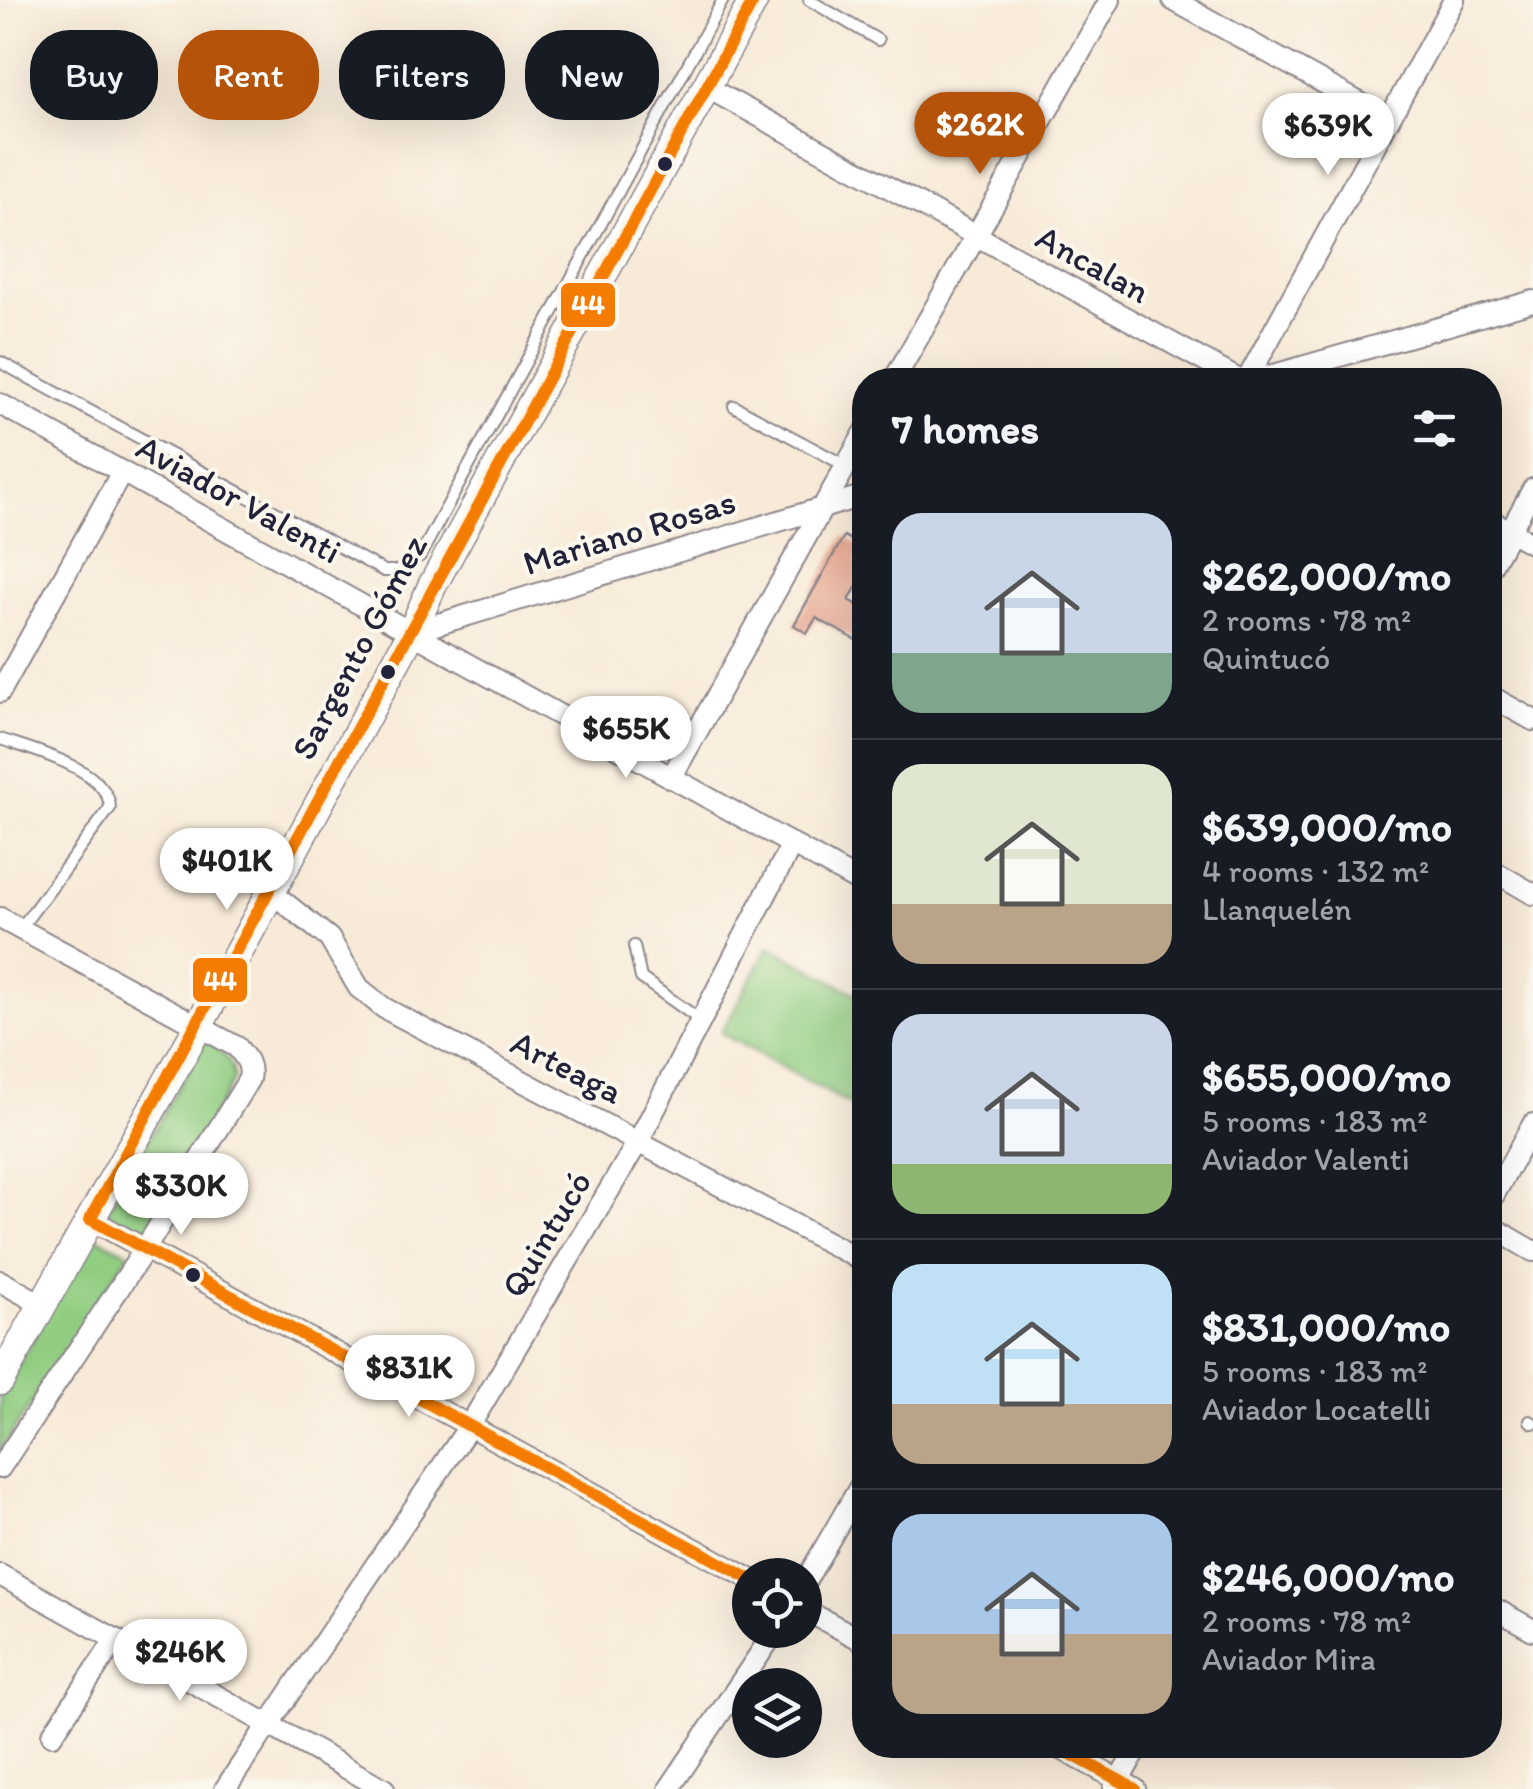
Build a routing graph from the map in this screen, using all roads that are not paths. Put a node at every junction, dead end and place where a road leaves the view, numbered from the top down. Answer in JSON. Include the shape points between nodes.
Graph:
{"nodes":[{"id":1,"x":724,"y":0,"type":"edge"},
{"id":2,"x":754,"y":0,"type":"edge"},
{"id":3,"x":809,"y":0,"type":"edge"},
{"id":4,"x":1110,"y":0,"type":"edge"},
{"id":5,"x":1173,"y":0,"type":"edge"},
{"id":6,"x":1454,"y":0,"type":"edge"},
{"id":7,"x":878,"y":40,"type":"dead end"},
{"id":8,"x":706,"y":86,"type":"junction"},
{"id":9,"x":1389,"y":118,"type":"junction"},
{"id":10,"x":975,"y":236,"type":"junction"},
{"id":11,"x":1533,"y":301,"type":"edge"},
{"id":12,"x":0,"y":362,"type":"edge"},
{"id":13,"x":901,"y":368,"type":"edge"},
{"id":14,"x":1221,"y":368,"type":"edge"},
{"id":15,"x":1250,"y":368,"type":"edge"},
{"id":16,"x":1298,"y":368,"type":"edge"},
{"id":17,"x":0,"y":404,"type":"edge"},
{"id":18,"x":734,"y":406,"type":"dead end"},
{"id":19,"x":852,"y":455,"type":"edge"},
{"id":20,"x":846,"y":466,"type":"junction"},
{"id":21,"x":122,"y":472,"type":"junction"},
{"id":22,"x":1533,"y":490,"type":"edge"},
{"id":23,"x":852,"y":499,"type":"edge"},
{"id":24,"x":823,"y":507,"type":"junction"},
{"id":25,"x":1502,"y":527,"type":"edge"},
{"id":26,"x":1510,"y":531,"type":"junction"},
{"id":27,"x":1533,"y":544,"type":"edge"},
{"id":28,"x":1502,"y":546,"type":"edge"},
{"id":29,"x":412,"y":632,"type":"junction"},
{"id":30,"x":0,"y":692,"type":"edge"},
{"id":31,"x":1502,"y":703,"type":"edge"},
{"id":32,"x":1533,"y":720,"type":"edge"},
{"id":33,"x":0,"y":738,"type":"edge"},
{"id":34,"x":672,"y":778,"type":"junction"},
{"id":35,"x":792,"y":844,"type":"junction"},
{"id":36,"x":1502,"y":876,"type":"edge"},
{"id":37,"x":852,"y":878,"type":"edge"},
{"id":38,"x":271,"y":892,"type":"junction"},
{"id":39,"x":1533,"y":894,"type":"edge"},
{"id":40,"x":0,"y":918,"type":"edge"},
{"id":41,"x":20,"y":928,"type":"junction"},
{"id":42,"x":634,"y":946,"type":"dead end"},
{"id":43,"x":701,"y":1021,"type":"junction"},
{"id":44,"x":198,"y":1027,"type":"junction"},
{"id":45,"x":1533,"y":1124,"type":"edge"},
{"id":46,"x":639,"y":1140,"type":"junction"},
{"id":47,"x":1502,"y":1180,"type":"edge"},
{"id":48,"x":90,"y":1219,"type":"junction"},
{"id":49,"x":1502,"y":1233,"type":"edge"},
{"id":50,"x":145,"y":1249,"type":"junction"},
{"id":51,"x":1533,"y":1250,"type":"edge"},
{"id":52,"x":852,"y":1255,"type":"edge"},
{"id":53,"x":0,"y":1281,"type":"edge"},
{"id":54,"x":43,"y":1305,"type":"junction"},
{"id":55,"x":0,"y":1381,"type":"edge"},
{"id":56,"x":470,"y":1425,"type":"junction"},
{"id":57,"x":0,"y":1468,"type":"edge"},
{"id":58,"x":852,"y":1501,"type":"edge"},
{"id":59,"x":819,"y":1558,"type":"edge"},
{"id":60,"x":732,"y":1569,"type":"edge"},
{"id":61,"x":0,"y":1574,"type":"edge"},
{"id":62,"x":1502,"y":1613,"type":"edge"},
{"id":63,"x":822,"y":1619,"type":"edge"},
{"id":64,"x":1533,"y":1630,"type":"edge"},
{"id":65,"x":852,"y":1635,"type":"edge"},
{"id":66,"x":116,"y":1639,"type":"junction"},
{"id":67,"x":764,"y":1648,"type":"edge"},
{"id":68,"x":268,"y":1725,"type":"junction"},
{"id":69,"x":52,"y":1735,"type":"dead end"},
{"id":70,"x":1076,"y":1758,"type":"edge"},
{"id":71,"x":1134,"y":1758,"type":"edge"},
{"id":72,"x":1122,"y":1786,"type":"edge"},
{"id":73,"x":225,"y":1789,"type":"edge"},
{"id":74,"x":384,"y":1789,"type":"edge"},
{"id":75,"x":669,"y":1789,"type":"edge"}],
"edges":[{"from":1,"to":12,"type":"lane","via":[[420,556],[397,571],[384,571]]},
{"from":2,"to":8,"type":"main road","name":"Sargento Gómez"},
{"from":3,"to":7,"type":"lane"},
{"from":4,"to":10,"type":"street"},
{"from":5,"to":9,"type":"street"},
{"from":6,"to":9,"type":"street"},
{"from":8,"to":10,"type":"street","name":"Ancalan"},
{"from":8,"to":29,"type":"main road","name":"Sargento Gómez"},
{"from":9,"to":15,"type":"street"},
{"from":10,"to":13,"type":"street"},
{"from":10,"to":14,"type":"street","name":"Ancalan"},
{"from":11,"to":16,"type":"street"},
{"from":17,"to":21,"type":"street","name":"Aviador Valenti"},
{"from":18,"to":20,"type":"lane"},
{"from":19,"to":20,"type":"street"},
{"from":20,"to":24,"type":"street"},
{"from":21,"to":29,"type":"street","name":"Aviador Valenti"},
{"from":21,"to":30,"type":"street"},
{"from":22,"to":26,"type":"street"},
{"from":23,"to":24,"type":"street","name":"Mariano Rosas"},
{"from":24,"to":29,"type":"street","name":"Mariano Rosas"},
{"from":24,"to":34,"type":"street"},
{"from":25,"to":26,"type":"street"},
{"from":26,"to":27,"type":"street"},
{"from":26,"to":28,"type":"street"},
{"from":29,"to":34,"type":"street","name":"Aviador Valenti"},
{"from":29,"to":38,"type":"main road","name":"Sargento Gómez"},
{"from":31,"to":32,"type":"street"},
{"from":33,"to":41,"type":"lane","via":[[60,760],[110,798],[110,808]]},
{"from":34,"to":35,"type":"street","name":"Aviador Valenti"},
{"from":35,"to":37,"type":"street","name":"Aviador Valenti"},
{"from":35,"to":43,"type":"street","name":"Quintucó"},
{"from":36,"to":39,"type":"street"},
{"from":38,"to":44,"type":"main road","name":"Sargento Gómez"},
{"from":38,"to":46,"type":"street","name":"Arteaga","via":[[329,938],[359,988],[384,1008]]},
{"from":40,"to":41,"type":"street"},
{"from":41,"to":44,"type":"street"},
{"from":42,"to":43,"type":"lane","via":[[641,978]]},
{"from":43,"to":46,"type":"street","name":"Quintucó"},
{"from":44,"to":48,"type":"main road","name":"Sargento Gómez"},
{"from":44,"to":50,"type":"street","via":[[237,1047],[247,1059],[249,1079]]},
{"from":45,"to":47,"type":"street"},
{"from":46,"to":52,"type":"street","name":"Arteaga"},
{"from":46,"to":56,"type":"street","name":"Quintucó"},
{"from":48,"to":50,"type":"street"},
{"from":48,"to":54,"type":"main road","name":"Sargento Gómez"},
{"from":49,"to":51,"type":"street"},
{"from":50,"to":56,"type":"street"},
{"from":50,"to":57,"type":"street"},
{"from":53,"to":54,"type":"street"},
{"from":54,"to":55,"type":"main road","name":"Sargento Gómez"},
{"from":56,"to":60,"type":"street"},
{"from":56,"to":68,"type":"street","name":"Quintucó"},
{"from":58,"to":59,"type":"street"},
{"from":61,"to":66,"type":"street"},
{"from":62,"to":64,"type":"street"},
{"from":63,"to":65,"type":"street"},
{"from":66,"to":68,"type":"street"},
{"from":66,"to":69,"type":"street"},
{"from":67,"to":75,"type":"street"},
{"from":68,"to":73,"type":"street","name":"Quintucó"},
{"from":68,"to":74,"type":"street"},
{"from":70,"to":72,"type":"street"},
{"from":71,"to":72,"type":"street"}]}
